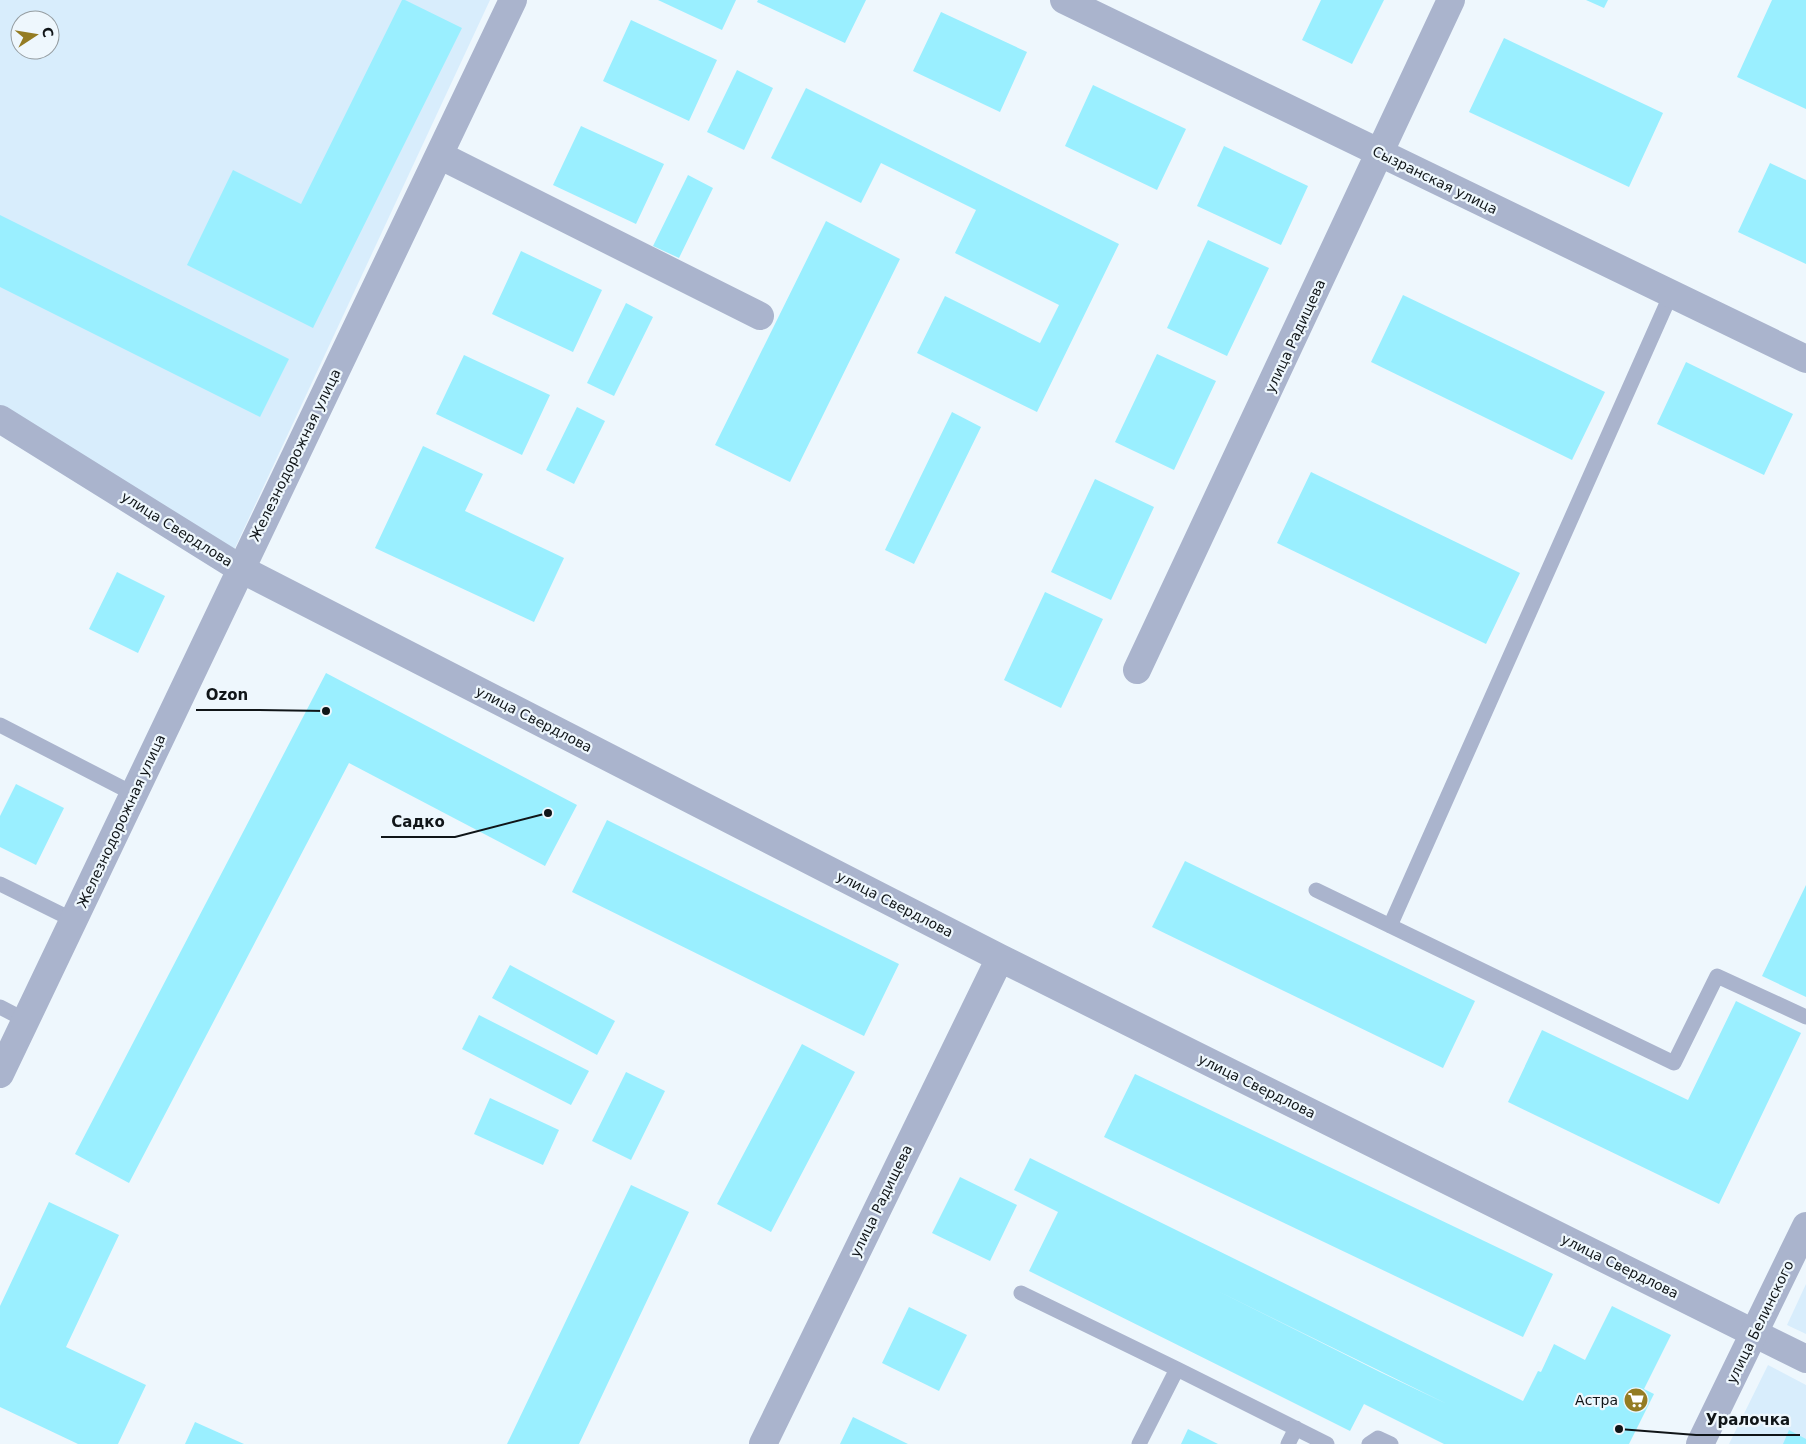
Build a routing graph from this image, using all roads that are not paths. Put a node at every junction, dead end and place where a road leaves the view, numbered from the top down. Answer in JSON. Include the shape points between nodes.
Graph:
{"nodes":[{"id":1,"x":512,"y":0,"type":"edge"},
{"id":2,"x":1064,"y":0,"type":"edge"},
{"id":3,"x":1451,"y":0,"type":"edge"},
{"id":4,"x":1380,"y":153,"type":"junction"},
{"id":5,"x":438,"y":155,"type":"junction"},
{"id":6,"x":1671,"y":294,"type":"junction"},
{"id":7,"x":760,"y":316,"type":"dead end"},
{"id":8,"x":1806,"y":359,"type":"edge"},
{"id":9,"x":0,"y":419,"type":"edge"},
{"id":10,"x":241,"y":569,"type":"junction"},
{"id":11,"x":1137,"y":670,"type":"dead end"},
{"id":12,"x":0,"y":725,"type":"edge"},
{"id":13,"x":134,"y":794,"type":"junction"},
{"id":14,"x":0,"y":884,"type":"edge"},
{"id":15,"x":1316,"y":890,"type":"dead end"},
{"id":16,"x":73,"y":920,"type":"junction"},
{"id":17,"x":1390,"y":926,"type":"junction"},
{"id":18,"x":1000,"y":958,"type":"junction"},
{"id":19,"x":0,"y":1007,"type":"edge"},
{"id":20,"x":1806,"y":1016,"type":"edge"},
{"id":21,"x":25,"y":1020,"type":"junction"},
{"id":22,"x":0,"y":1074,"type":"edge"},
{"id":23,"x":1806,"y":1226,"type":"edge"},
{"id":24,"x":1021,"y":1293,"type":"dead end"},
{"id":25,"x":1755,"y":1333,"type":"junction"},
{"id":26,"x":1806,"y":1359,"type":"edge"},
{"id":27,"x":1177,"y":1369,"type":"junction"},
{"id":28,"x":1296,"y":1428,"type":"junction"},
{"id":29,"x":763,"y":1444,"type":"edge"},
{"id":30,"x":1139,"y":1444,"type":"edge"},
{"id":31,"x":1288,"y":1444,"type":"edge"},
{"id":32,"x":1327,"y":1444,"type":"edge"},
{"id":33,"x":1369,"y":1444,"type":"edge"},
{"id":34,"x":1391,"y":1444,"type":"edge"},
{"id":35,"x":1700,"y":1444,"type":"edge"}],
"edges":[{"from":1,"to":5,"type":"street","name":"Железнодорожная улица"},
{"from":2,"to":4,"type":"street","name":"Сызранская улица"},
{"from":3,"to":4,"type":"street","name":"улица Радищева"},
{"from":4,"to":6,"type":"street","name":"Сызранская улица"},
{"from":4,"to":11,"type":"street","name":"улица Радищева"},
{"from":5,"to":7,"type":"street"},
{"from":5,"to":10,"type":"street","name":"Железнодорожная улица"},
{"from":6,"to":8,"type":"street","name":"Сызранская улица"},
{"from":6,"to":17,"type":"lane"},
{"from":9,"to":10,"type":"street","name":"улица Свердлова"},
{"from":10,"to":13,"type":"street","name":"Железнодорожная улица"},
{"from":10,"to":18,"type":"street","name":"улица Свердлова"},
{"from":12,"to":13,"type":"lane"},
{"from":13,"to":16,"type":"street","name":"Железнодорожная улица"},
{"from":14,"to":16,"type":"lane"},
{"from":15,"to":17,"type":"lane"},
{"from":16,"to":21,"type":"street","name":"Железнодорожная улица"},
{"from":17,"to":20,"type":"lane","via":[[1674,1063],[1717,976]]},
{"from":18,"to":25,"type":"street","name":"улица Свердлова"},
{"from":18,"to":29,"type":"street","name":"улица Радищева"},
{"from":19,"to":21,"type":"lane"},
{"from":21,"to":22,"type":"street","name":"Железнодорожная улица"},
{"from":23,"to":25,"type":"street","name":"улица Белинского"},
{"from":24,"to":27,"type":"lane"},
{"from":25,"to":26,"type":"street","name":"улица Свердлова"},
{"from":25,"to":35,"type":"street","name":"улица Белинского"},
{"from":27,"to":28,"type":"lane"},
{"from":27,"to":30,"type":"lane"},
{"from":28,"to":31,"type":"lane"},
{"from":28,"to":32,"type":"lane"},
{"from":33,"to":34,"type":"lane","via":[[1378,1438]]}]}
